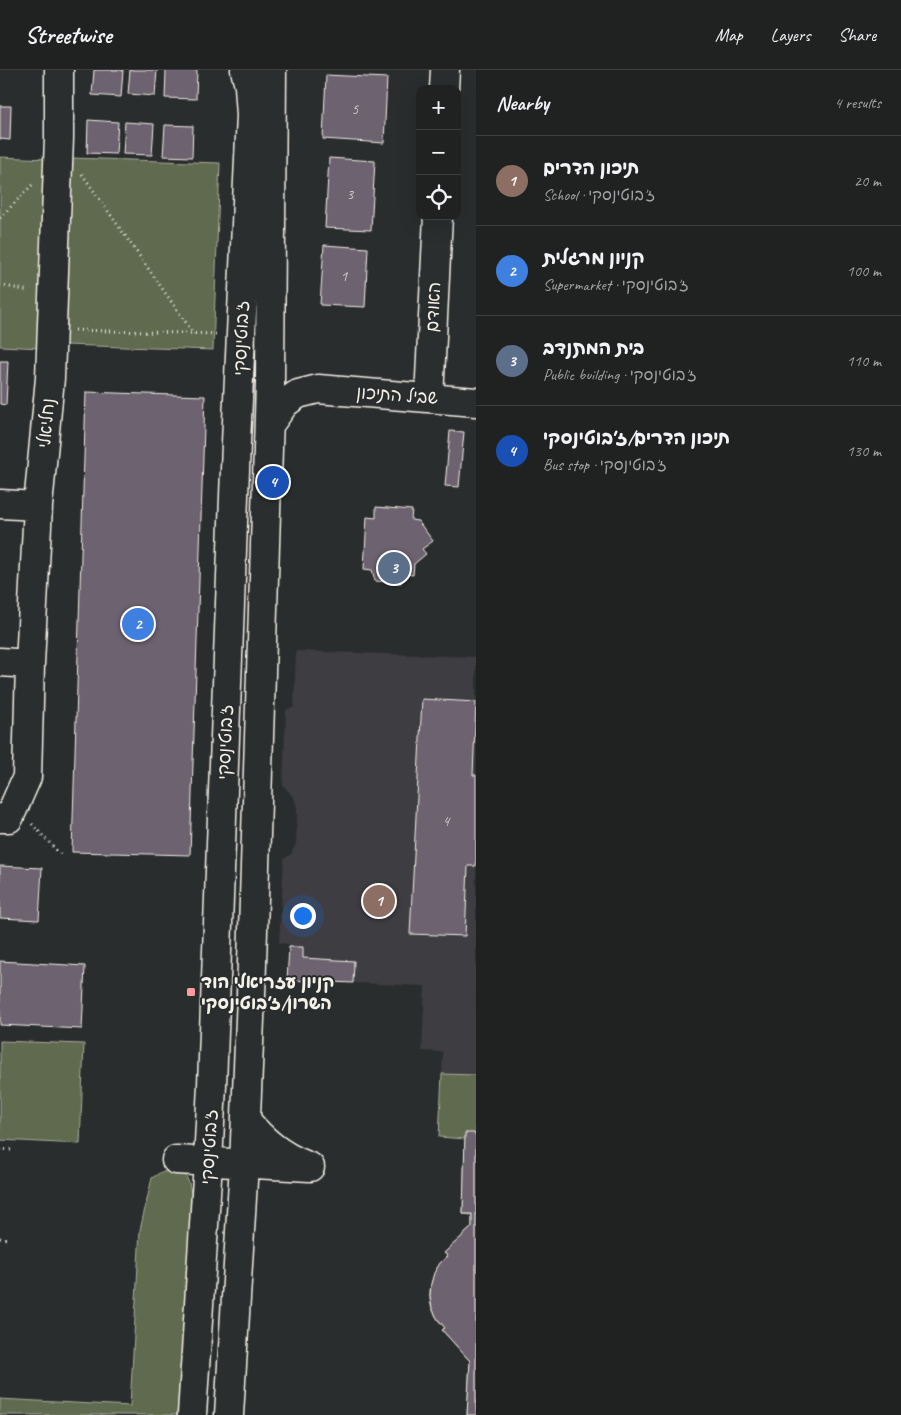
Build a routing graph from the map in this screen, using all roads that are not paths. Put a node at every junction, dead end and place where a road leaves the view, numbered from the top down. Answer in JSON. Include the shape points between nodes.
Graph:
{"nodes":[{"id":1,"x":59,"y":70,"type":"edge"},
{"id":2,"x":245,"y":70,"type":"edge"},
{"id":3,"x":272,"y":70,"type":"edge"},
{"id":4,"x":444,"y":70,"type":"edge"},
{"id":5,"x":444,"y":85,"type":"edge"},
{"id":6,"x":438,"y":220,"type":"edge"},
{"id":7,"x":270,"y":355,"type":"junction"},
{"id":8,"x":318,"y":390,"type":"junction"},
{"id":9,"x":429,"y":398,"type":"junction"},
{"id":10,"x":476,"y":402,"type":"edge"},
{"id":11,"x":269,"y":425,"type":"junction"},
{"id":12,"x":0,"y":504,"type":"edge"},
{"id":13,"x":38,"y":506,"type":"junction"},
{"id":14,"x":0,"y":662,"type":"edge"},
{"id":15,"x":30,"y":664,"type":"junction"},
{"id":16,"x":7,"y":811,"type":"edge"},
{"id":17,"x":246,"y":1120,"type":"junction"},
{"id":18,"x":176,"y":1160,"type":"dead end"},
{"id":19,"x":208,"y":1162,"type":"junction"},
{"id":20,"x":244,"y":1164,"type":"junction"},
{"id":21,"x":192,"y":1415,"type":"edge"},
{"id":22,"x":229,"y":1415,"type":"edge"}],
"edges":[{"from":1,"to":13,"type":"street","name":"נחליאלי","via":[[50,378]]},
{"from":2,"to":19,"type":"street","name":"ז'בוטינסקי","via":[[251,115]]},
{"from":3,"to":7,"type":"street","name":"ז'בוטינסקי"},
{"from":4,"to":5,"type":"street"},
{"from":6,"to":9,"type":"street","name":"האודם"},
{"from":7,"to":8,"type":"street","name":"שביל התיכון","via":[[281,372]]},
{"from":7,"to":11,"type":"street","name":"ז'בוטינסקי"},
{"from":8,"to":9,"type":"street","name":"שביל התיכון"},
{"from":8,"to":11,"type":"street","name":"שביל התיכון","via":[[298,394],[285,403]]},
{"from":9,"to":10,"type":"street","name":"שביל התיכון"},
{"from":11,"to":17,"type":"street","name":"ז'בוטינסקי"},
{"from":12,"to":13,"type":"street"},
{"from":13,"to":15,"type":"street","name":"נחליאלי"},
{"from":14,"to":15,"type":"street"},
{"from":15,"to":16,"type":"street","name":"נחליאלי","via":[[28,777]]},
{"from":17,"to":20,"type":"street","name":"ז'בוטינסקי"},
{"from":17,"to":20,"type":"street","via":[[277,1151],[310,1167]]},
{"from":18,"to":19,"type":"street"},
{"from":19,"to":20,"type":"street"},
{"from":19,"to":21,"type":"street","name":"ז'בוטינסקי"},
{"from":20,"to":22,"type":"street","name":"ז'בוטינסקי"}]}
